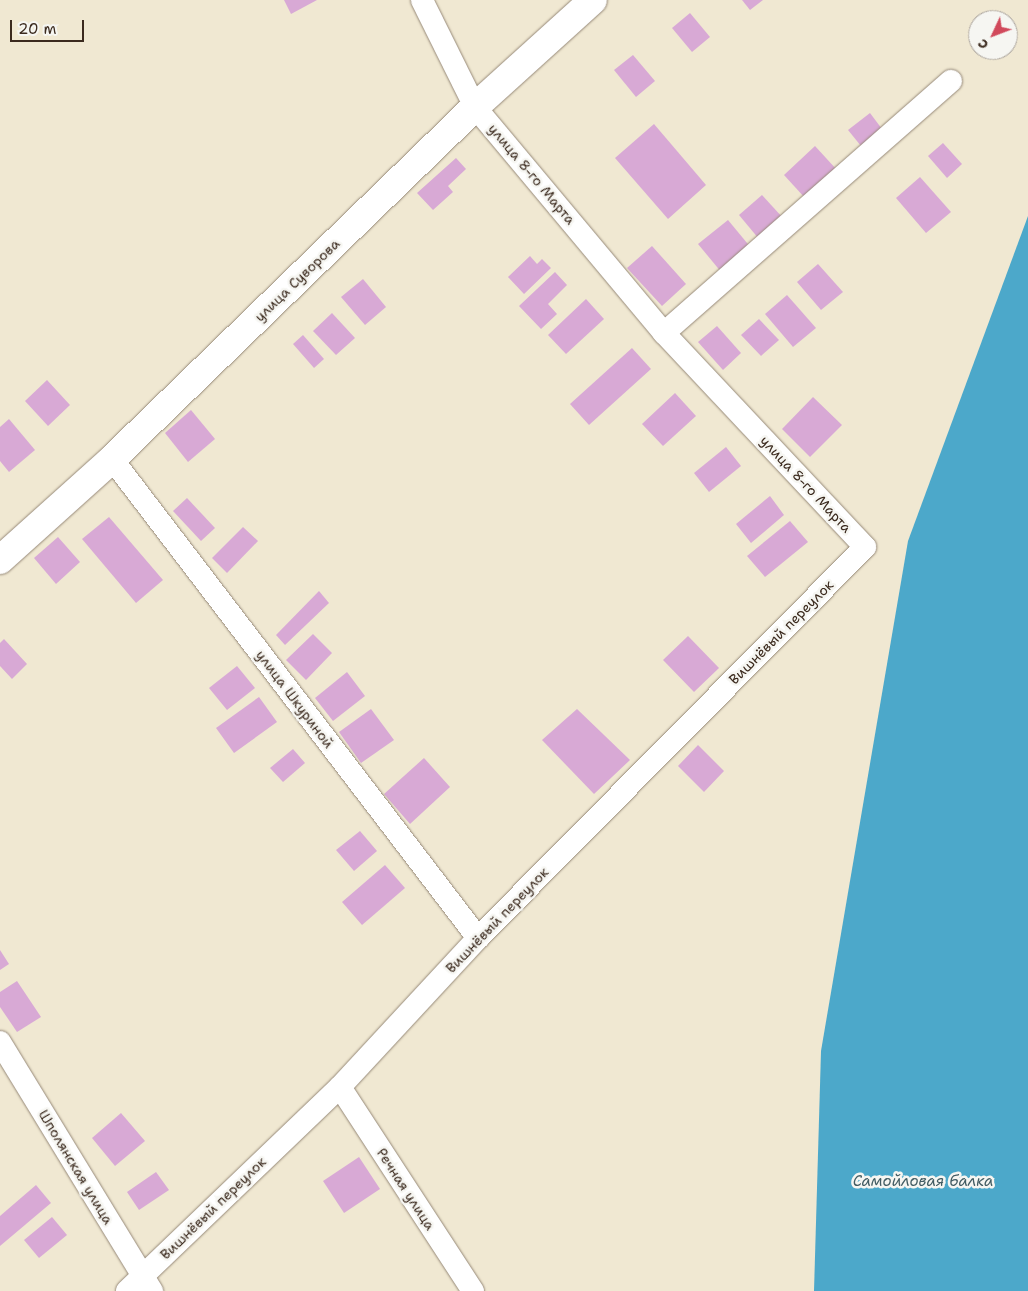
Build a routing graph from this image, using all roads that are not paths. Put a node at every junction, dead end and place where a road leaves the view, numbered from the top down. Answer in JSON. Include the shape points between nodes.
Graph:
{"nodes":[{"id":1,"x":422,"y":0,"type":"edge"},
{"id":2,"x":593,"y":0,"type":"edge"},
{"id":3,"x":951,"y":81,"type":"dead end"},
{"id":4,"x":475,"y":107,"type":"junction"},
{"id":5,"x":664,"y":333,"type":"junction"},
{"id":6,"x":112,"y":459,"type":"junction"},
{"id":7,"x":865,"y":547,"type":"joint"},
{"id":8,"x":0,"y":560,"type":"edge"},
{"id":9,"x":478,"y":938,"type":"junction"},
{"id":10,"x":0,"y":1042,"type":"edge"},
{"id":11,"x":340,"y":1087,"type":"junction"},
{"id":12,"x":140,"y":1286,"type":"edge"},
{"id":13,"x":473,"y":1291,"type":"edge"}],
"edges":[{"from":1,"to":4,"type":"street","name":"улица 8-го Марта"},
{"from":2,"to":4,"type":"street","name":"улица Суворова"},
{"from":3,"to":5,"type":"street"},
{"from":4,"to":5,"type":"street","name":"улица 8-го Марта"},
{"from":4,"to":6,"type":"street","name":"улица Суворова"},
{"from":5,"to":7,"type":"street","name":"улица 8-го Марта"},
{"from":6,"to":8,"type":"street","name":"улица Суворова"},
{"from":6,"to":9,"type":"street","name":"улица Шкуриной"},
{"from":7,"to":9,"type":"street","name":"Вишнёвый переулок"},
{"from":9,"to":11,"type":"street","name":"Вишнёвый переулок"},
{"from":10,"to":12,"type":"street","name":"Шполянская улица"},
{"from":11,"to":12,"type":"street","name":"Вишнёвый переулок"},
{"from":11,"to":13,"type":"street","name":"Речная улица"}]}
